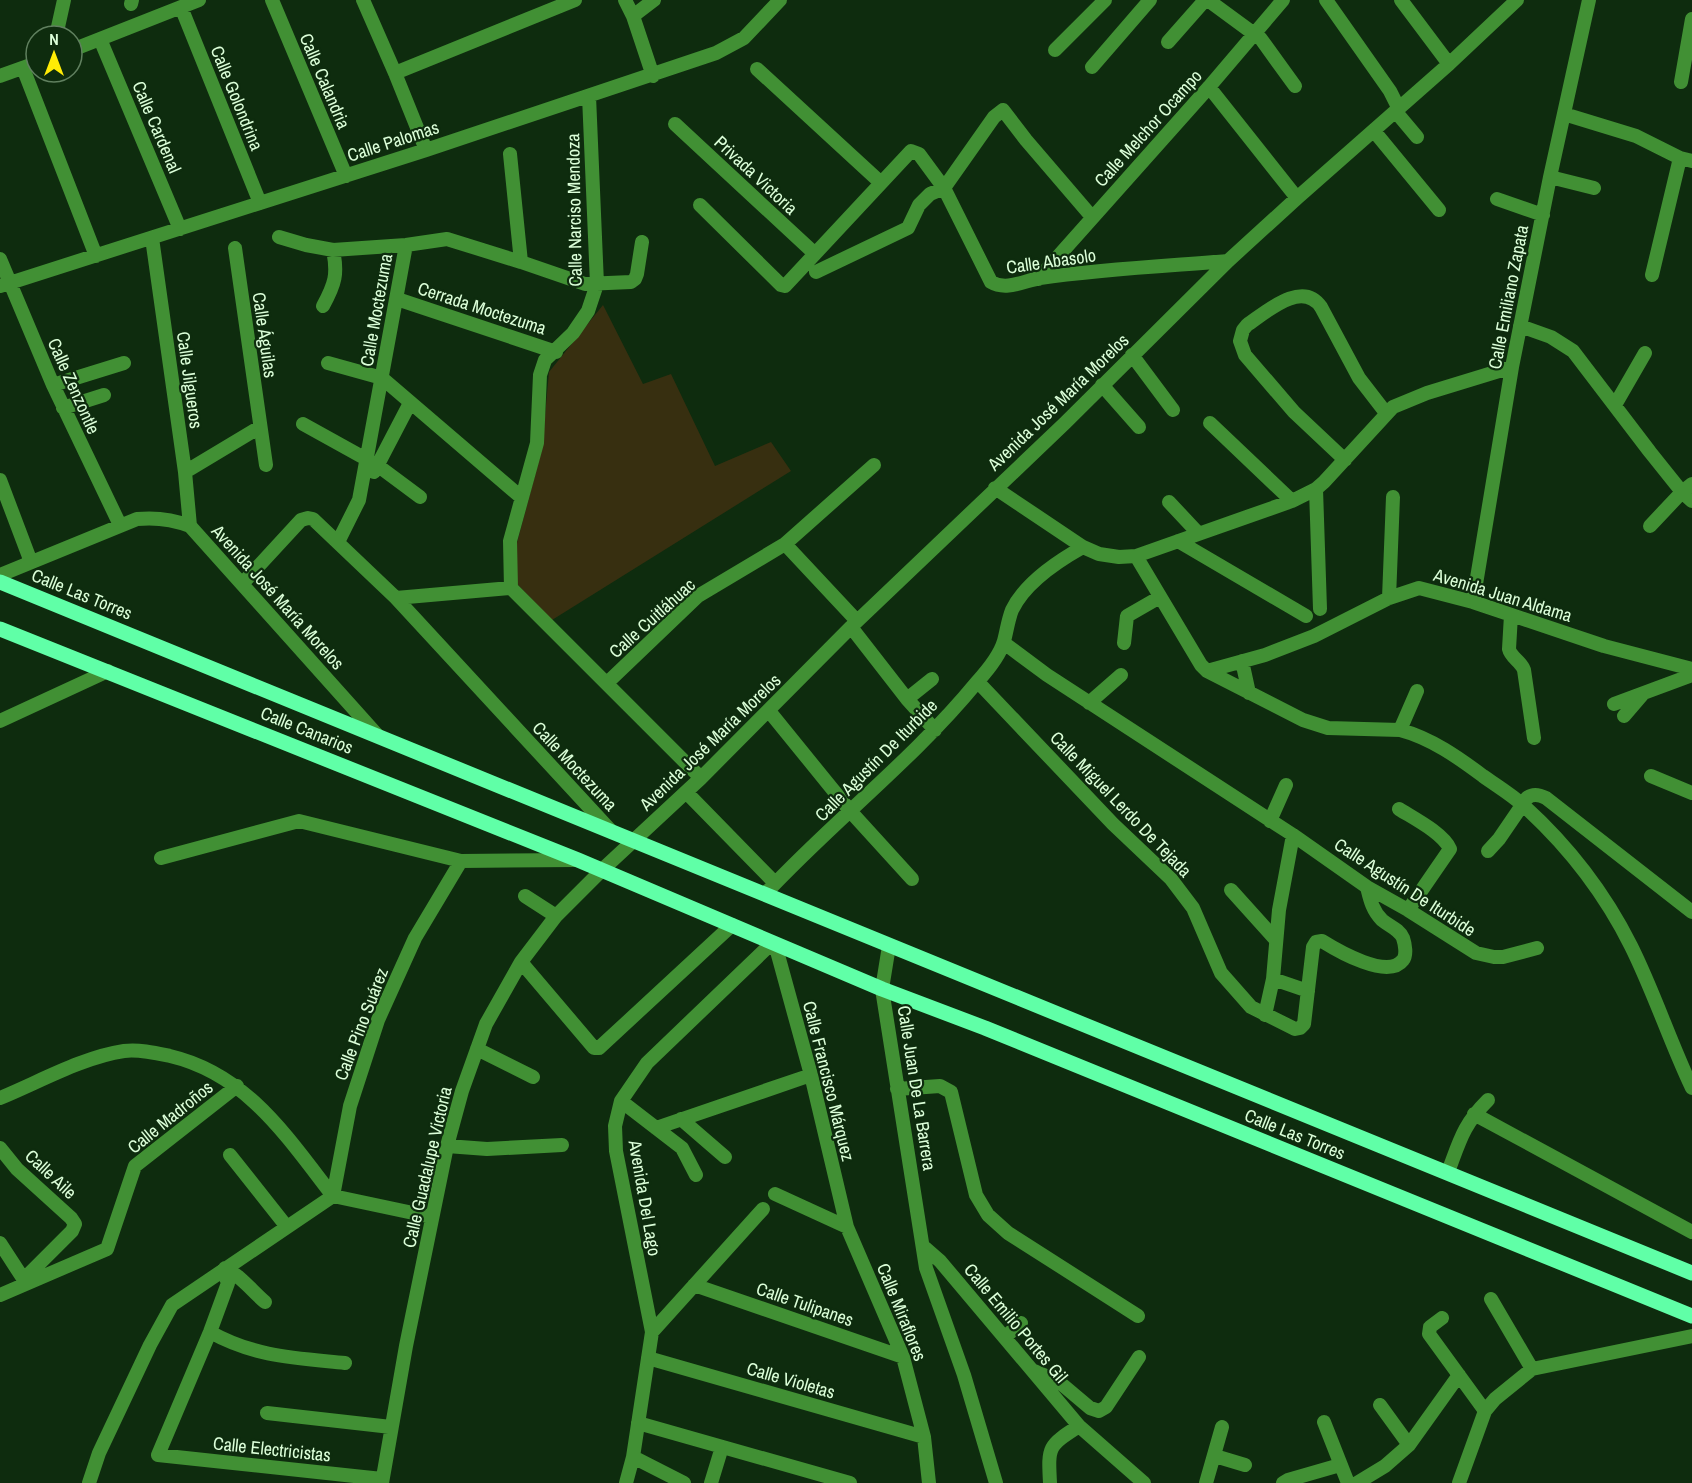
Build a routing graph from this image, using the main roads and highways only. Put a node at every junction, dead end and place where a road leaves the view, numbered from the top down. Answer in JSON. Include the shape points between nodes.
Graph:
{"nodes":[{"id":1,"x":0,"y":582,"type":"edge"},
{"id":2,"x":0,"y":629,"type":"edge"},
{"id":3,"x":149,"y":642,"type":"joint"},
{"id":4,"x":732,"y":925,"type":"joint"},
{"id":5,"x":889,"y":946,"type":"joint"},
{"id":6,"x":882,"y":989,"type":"joint"},
{"id":7,"x":1692,"y":1273,"type":"edge"},
{"id":8,"x":1692,"y":1316,"type":"edge"}],
"edges":[{"from":1,"to":3,"type":"main road","name":"Calle Las Torres"},
{"from":2,"to":4,"type":"main road","name":"Calle Canarios"},
{"from":3,"to":5,"type":"main road","name":"Calle Canarios","via":[[633,841],[770,889]]},
{"from":4,"to":6,"type":"main road","name":"Calle Juan De La Barrera"},
{"from":5,"to":7,"type":"main road","name":"Calle Las Torres"},
{"from":6,"to":8,"type":"main road","name":"Calle Las Torres"}]}
